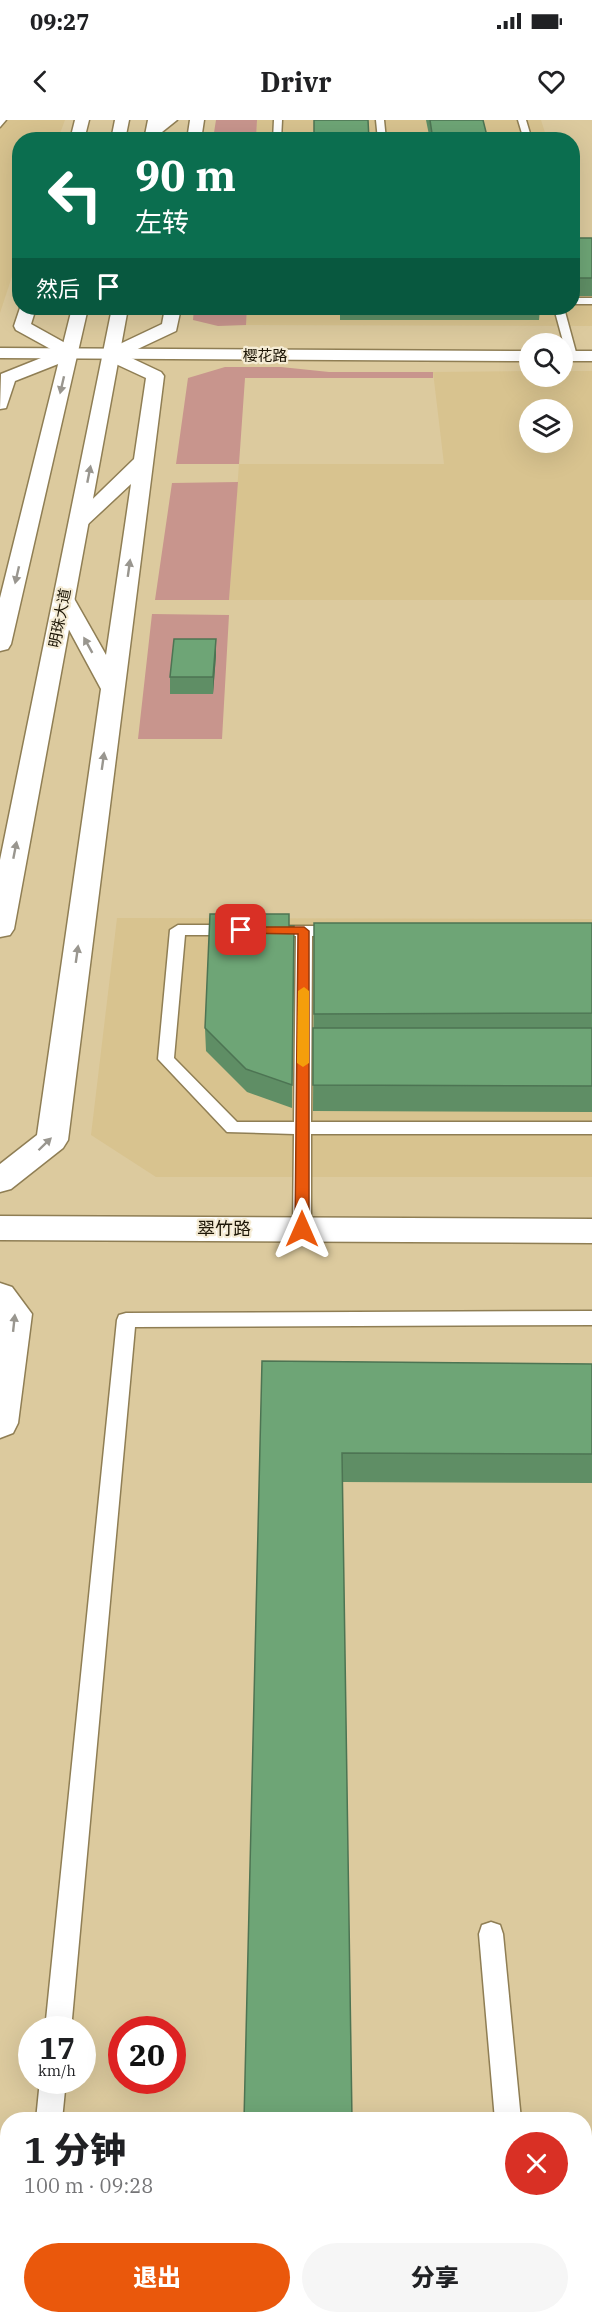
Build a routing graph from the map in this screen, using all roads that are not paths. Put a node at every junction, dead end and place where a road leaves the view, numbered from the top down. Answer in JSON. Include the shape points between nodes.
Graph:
{"nodes":[{"id":1,"x":2,"y":120,"type":"edge"},
{"id":2,"x":170,"y":120,"type":"edge"},
{"id":3,"x":0,"y":124,"type":"edge"},
{"id":4,"x":153,"y":131,"type":"edge"},
{"id":5,"x":26,"y":315,"type":"edge"},
{"id":6,"x":78,"y":315,"type":"edge"},
{"id":7,"x":119,"y":315,"type":"edge"},
{"id":8,"x":172,"y":315,"type":"edge"},
{"id":9,"x":560,"y":315,"type":"edge"},
{"id":10,"x":563,"y":333,"type":"edge"},
{"id":11,"x":0,"y":353,"type":"edge"},
{"id":12,"x":70,"y":353,"type":"junction"},
{"id":13,"x":111,"y":356,"type":"junction"},
{"id":14,"x":519,"y":356,"type":"edge"},
{"id":15,"x":573,"y":356,"type":"edge"},
{"id":16,"x":592,"y":356,"type":"edge"},
{"id":17,"x":0,"y":404,"type":"edge"},
{"id":18,"x":63,"y":434,"type":"junction"},
{"id":19,"x":95,"y":442,"type":"junction"},
{"id":20,"x":143,"y":461,"type":"junction"},
{"id":21,"x":79,"y":522,"type":"junction"},
{"id":22,"x":64,"y":600,"type":"junction"},
{"id":23,"x":0,"y":644,"type":"edge"},
{"id":24,"x":113,"y":689,"type":"junction"},
{"id":25,"x":0,"y":928,"type":"edge"},
{"id":26,"x":304,"y":931,"type":"junction"},
{"id":27,"x":350,"y":931,"type":"edge"},
{"id":28,"x":302,"y":1128,"type":"junction"},
{"id":29,"x":592,"y":1128,"type":"edge"},
{"id":30,"x":0,"y":1181,"type":"edge"},
{"id":31,"x":0,"y":1228,"type":"edge"},
{"id":32,"x":302,"y":1229,"type":"junction"},
{"id":33,"x":592,"y":1231,"type":"edge"},
{"id":34,"x":0,"y":1296,"type":"edge"},
{"id":35,"x":592,"y":1318,"type":"edge"},
{"id":36,"x":0,"y":1423,"type":"edge"},
{"id":37,"x":491,"y":1934,"type":"dead end"},
{"id":38,"x":59,"y":2016,"type":"edge"},
{"id":39,"x":52,"y":2094,"type":"edge"},
{"id":40,"x":50,"y":2112,"type":"edge"},
{"id":41,"x":507,"y":2112,"type":"edge"}],
"edges":[{"from":1,"to":3,"type":"lane"},
{"from":2,"to":4,"type":"street"},
{"from":5,"to":12,"type":"street","via":[[22,326]]},
{"from":6,"to":12,"type":"street"},
{"from":7,"to":13,"type":"street","name":"明珠大道"},
{"from":8,"to":13,"type":"street","via":[[171,327]]},
{"from":9,"to":10,"type":"lane"},
{"from":11,"to":12,"type":"street","name":"樱花路"},
{"from":12,"to":13,"type":"street","name":"樱花路"},
{"from":12,"to":17,"type":"street","via":[[7,378]]},
{"from":12,"to":18,"type":"street","one_way":true},
{"from":13,"to":14,"type":"street","name":"樱花路"},
{"from":13,"to":19,"type":"street","name":"明珠大道"},
{"from":13,"to":20,"type":"street","via":[[155,376]]},
{"from":15,"to":16,"type":"street"},
{"from":18,"to":19,"type":"street","via":[[85,431]]},
{"from":18,"to":23,"type":"street","one_way":true},
{"from":21,"to":19,"type":"street","name":"明珠大道","one_way":true},
{"from":20,"to":21,"type":"street"},
{"from":24,"to":20,"type":"street","one_way":true},
{"from":21,"to":22,"type":"street","name":"明珠大道"},
{"from":24,"to":22,"type":"street","one_way":true},
{"from":25,"to":22,"type":"street","name":"明珠大道","one_way":true},
{"from":30,"to":24,"type":"street","one_way":true,"via":[[52,1140]]},
{"from":26,"to":27,"type":"lane"},
{"from":26,"to":28,"type":"lane","via":[[309,1047]]},
{"from":26,"to":28,"type":"lane","via":[[178,930],[166,1059],[233,1128]]},
{"from":28,"to":29,"type":"lane"},
{"from":28,"to":32,"type":"lane"},
{"from":31,"to":32,"type":"street","name":"翠竹路"},
{"from":32,"to":33,"type":"street","name":"翠竹路"},
{"from":36,"to":34,"type":"street","one_way":true,"via":[[15,1314]]},
{"from":35,"to":38,"type":"lane","via":[[126,1320]]},
{"from":37,"to":41,"type":"lane"},
{"from":39,"to":40,"type":"lane"}]}
